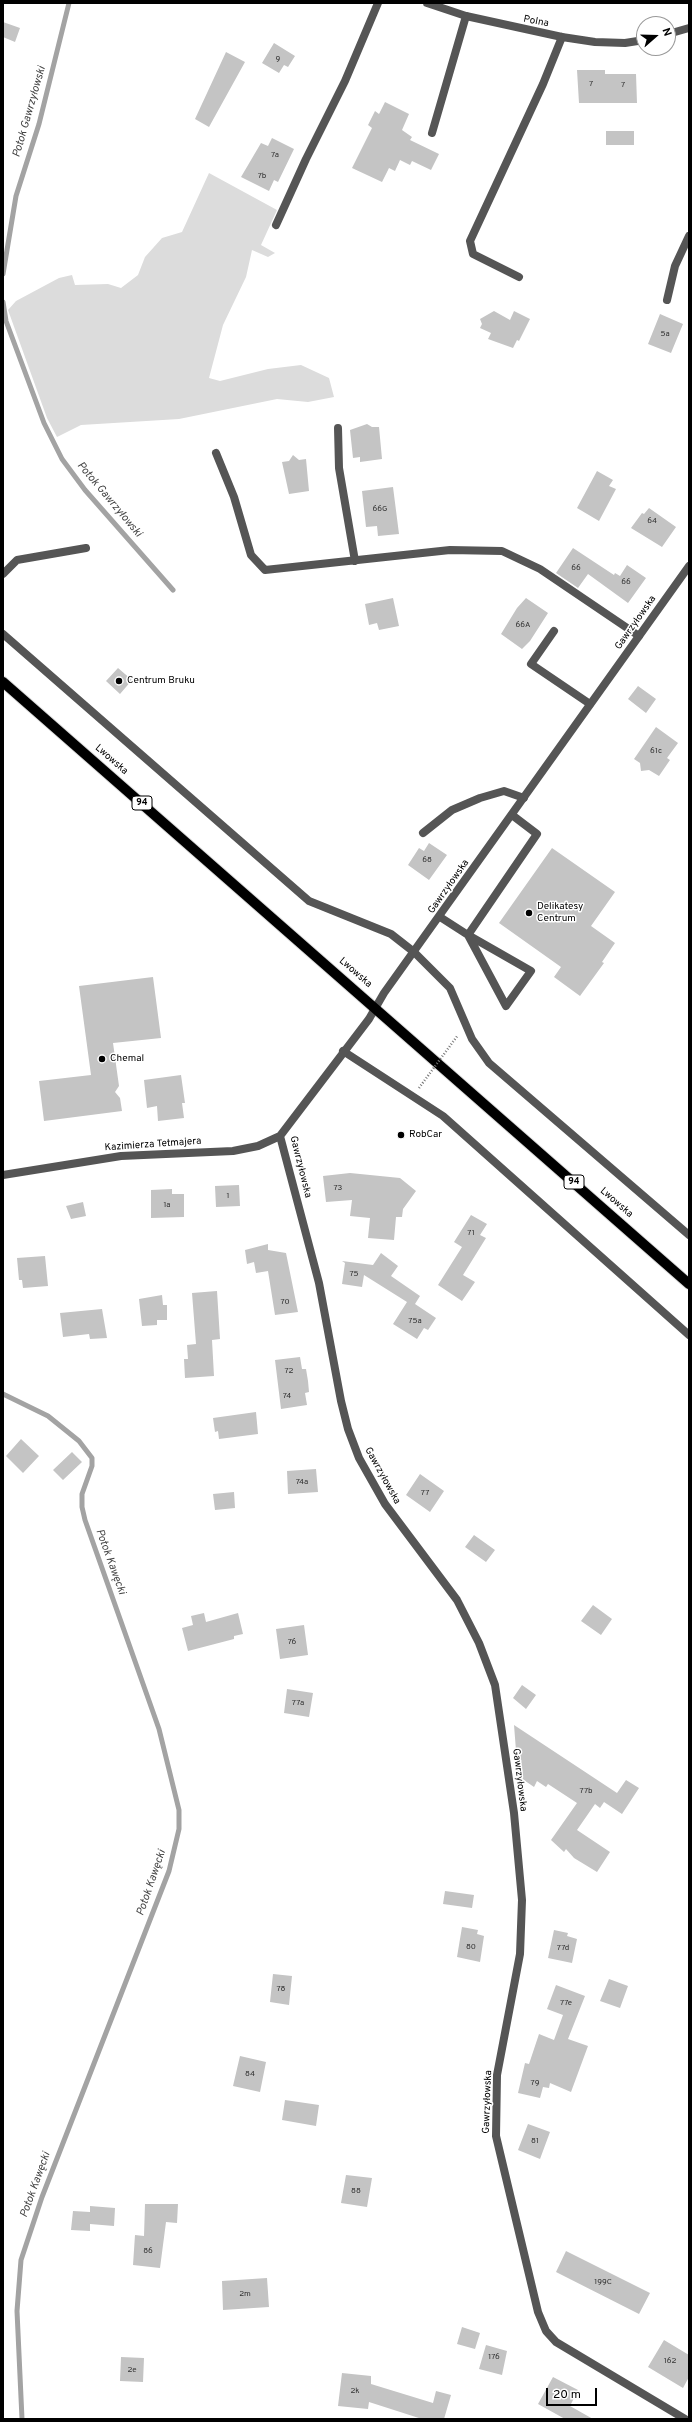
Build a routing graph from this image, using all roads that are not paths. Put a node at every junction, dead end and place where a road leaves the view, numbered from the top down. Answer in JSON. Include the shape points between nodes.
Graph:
{"nodes":[{"id":1,"x":378,"y":3,"type":"edge"},
{"id":2,"x":427,"y":3,"type":"edge"},
{"id":3,"x":466,"y":16,"type":"junction"},
{"id":4,"x":689,"y":28,"type":"edge"},
{"id":5,"x":676,"y":32,"type":"edge"},
{"id":6,"x":562,"y":37,"type":"junction"},
{"id":7,"x":636,"y":41,"type":"edge"},
{"id":8,"x":432,"y":133,"type":"dead end"},
{"id":9,"x":276,"y":225,"type":"dead end"},
{"id":10,"x":689,"y":236,"type":"edge"},
{"id":11,"x":519,"y":277,"type":"dead end"},
{"id":12,"x":667,"y":300,"type":"dead end"},
{"id":13,"x":338,"y":428,"type":"dead end"},
{"id":14,"x":216,"y":453,"type":"dead end"},
{"id":15,"x":86,"y":548,"type":"dead end"},
{"id":16,"x":355,"y":561,"type":"junction"},
{"id":17,"x":689,"y":566,"type":"edge"},
{"id":18,"x":3,"y":574,"type":"edge"},
{"id":19,"x":554,"y":631,"type":"dead end"},
{"id":20,"x":3,"y":634,"type":"edge"},
{"id":21,"x":639,"y":636,"type":"junction"},
{"id":22,"x":3,"y":682,"type":"edge"},
{"id":23,"x":590,"y":704,"type":"junction"},
{"id":24,"x":524,"y":798,"type":"junction"},
{"id":25,"x":512,"y":815,"type":"junction"},
{"id":26,"x":422,"y":833,"type":"dead end"},
{"id":27,"x":440,"y":917,"type":"junction"},
{"id":28,"x":468,"y":935,"type":"junction"},
{"id":29,"x":414,"y":952,"type":"junction"},
{"id":30,"x":376,"y":1008,"type":"junction"},
{"id":31,"x":343,"y":1051,"type":"junction"},
{"id":32,"x":280,"y":1136,"type":"junction"},
{"id":33,"x":3,"y":1175,"type":"edge"},
{"id":34,"x":689,"y":1235,"type":"edge"},
{"id":35,"x":689,"y":1284,"type":"edge"},
{"id":36,"x":689,"y":1335,"type":"edge"},
{"id":37,"x":685,"y":2419,"type":"edge"}],
"edges":[{"from":1,"to":9,"type":"street","via":[[345,81]]},
{"from":2,"to":3,"type":"street","name":"Polna"},
{"from":3,"to":6,"type":"street","name":"Polna"},
{"from":3,"to":8,"type":"street"},
{"from":4,"to":5,"type":"street"},
{"from":6,"to":7,"type":"street","name":"Polna","via":[[595,42]]},
{"from":6,"to":11,"type":"street","via":[[470,242],[473,254]]},
{"from":10,"to":12,"type":"street","via":[[675,266]]},
{"from":13,"to":16,"type":"street","via":[[339,468]]},
{"from":14,"to":16,"type":"street","via":[[234,497],[251,555],[264,570]]},
{"from":15,"to":18,"type":"street","via":[[17,560]]},
{"from":16,"to":21,"type":"street","via":[[450,550],[502,551],[540,569]]},
{"from":17,"to":21,"type":"street","name":"Gawrzyłowska"},
{"from":19,"to":23,"type":"street","via":[[531,664]]},
{"from":20,"to":29,"type":"street","via":[[309,901],[390,934]]},
{"from":21,"to":23,"type":"street","name":"Gawrzyłowska"},
{"from":22,"to":30,"type":"main road","name":"Lwowska","number":"94"},
{"from":23,"to":24,"type":"street","name":"Gawrzyłowska"},
{"from":24,"to":25,"type":"street","name":"Gawrzyłowska"},
{"from":24,"to":26,"type":"street","via":[[504,791],[480,798],[452,810]]},
{"from":25,"to":27,"type":"street","name":"Gawrzyłowska"},
{"from":25,"to":28,"type":"street","via":[[538,834]]},
{"from":27,"to":28,"type":"street"},
{"from":27,"to":29,"type":"street","name":"Gawrzyłowska"},
{"from":28,"to":28,"type":"street","via":[[531,971],[506,1006],[492,980]]},
{"from":29,"to":30,"type":"street","name":"Gawrzyłowska"},
{"from":29,"to":34,"type":"street","via":[[450,988],[477,1049],[489,1063]]},
{"from":30,"to":31,"type":"street","name":"Gawrzyłowska"},
{"from":30,"to":35,"type":"main road","name":"Lwowska","number":"94"},
{"from":31,"to":32,"type":"street","name":"Gawrzyłowska","via":[[293,1122]]},
{"from":31,"to":36,"type":"street","via":[[443,1116]]},
{"from":32,"to":33,"type":"street","name":"Kazimierza Tetmajera","via":[[258,1146],[233,1151],[122,1156]]},
{"from":32,"to":37,"type":"street","name":"Gawrzyłowska","via":[[319,1282],[348,1429],[360,1458],[385,1504],[457,1600],[479,1643],[494,1685],[514,1813],[522,1900],[520,1954],[497,2075],[496,2136],[538,2312],[546,2331],[556,2342]]}]}
